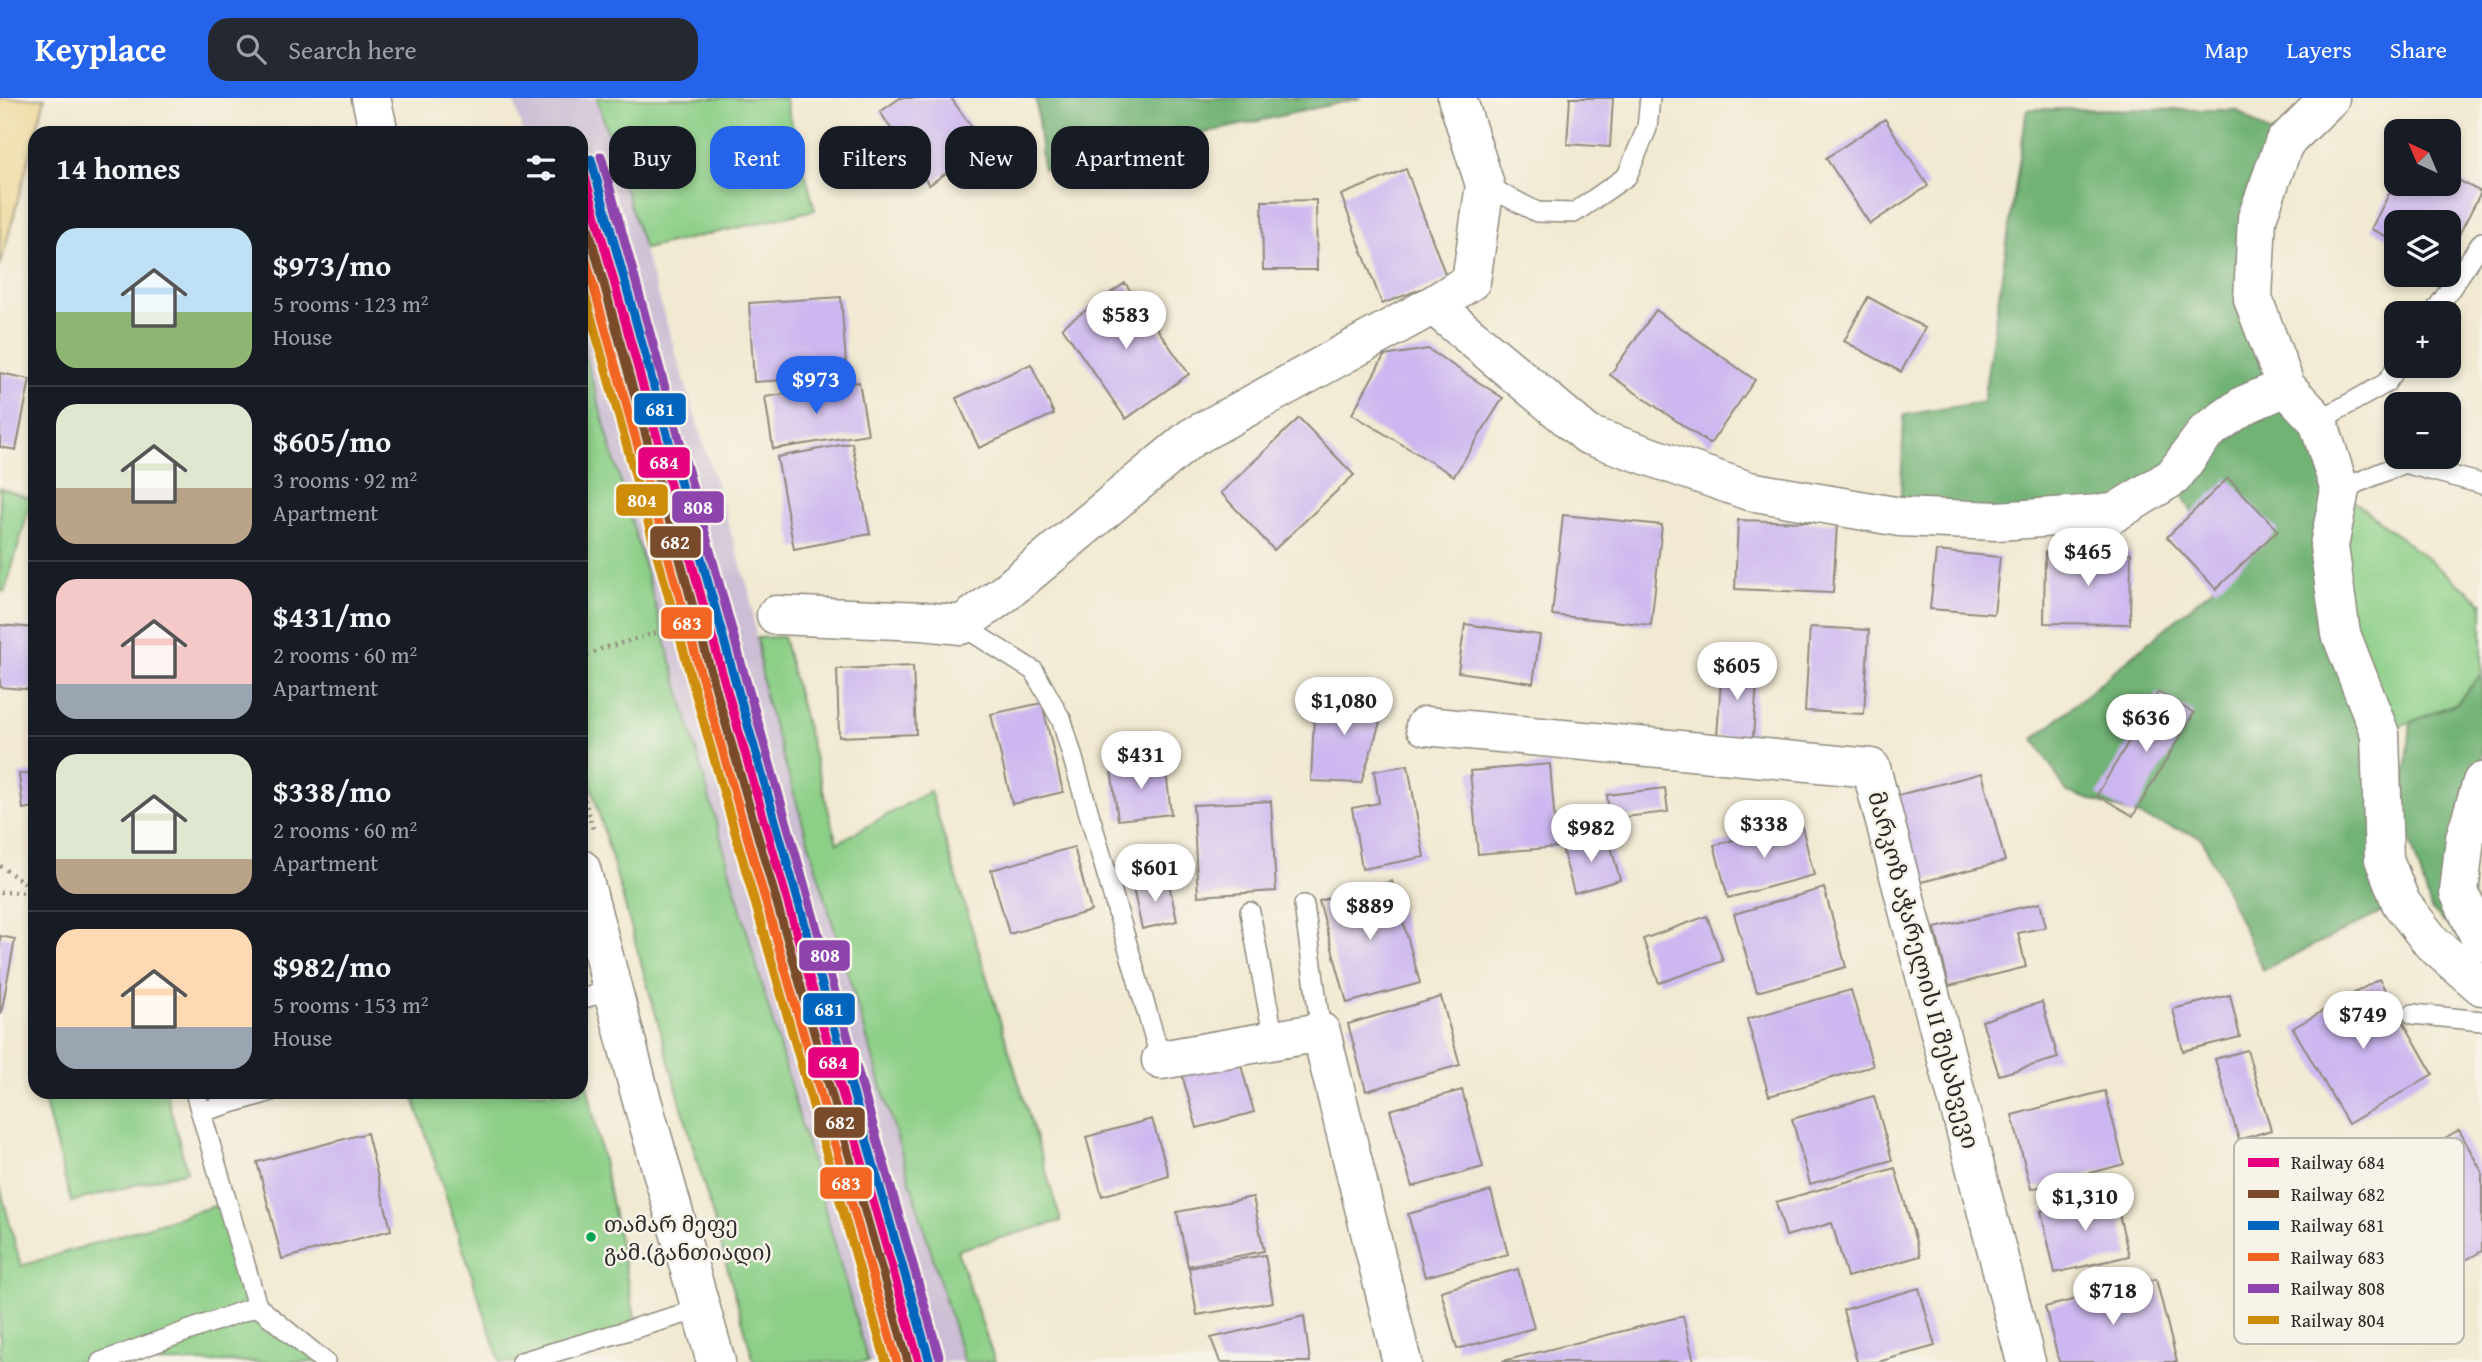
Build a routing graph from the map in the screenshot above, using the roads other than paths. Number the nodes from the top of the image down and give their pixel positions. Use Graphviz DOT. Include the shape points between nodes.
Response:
graph roads {
  1 [pos="371,98"];
  2 [pos="1457,98"];
  3 [pos="1650,98"];
  4 [pos="2330,98"];
  5 [pos="377,126"];
  6 [pos="1485,185"];
  7 [pos="2482,242"];
  8 [pos="2442,301"];
  9 [pos="1433,305"];
  10 [pos="2390,378"];
  11 [pos="2286,387"];
  12 [pos="2318,421"];
  13 [pos="2482,484"];
  14 [pos="2340,490"];
  15 [pos="776,615"];
  16 [pos="961,625"];
  17 [pos="1425,726"];
  18 [pos="2482,782"];
  19 [pos="1304,905"];
  20 [pos="1250,912"];
  21 [pos="588,924"];
  22 [pos="2482,942"];
  23 [pos="2482,986"];
  24 [pos="597,994"];
  25 [pos="2413,1014"];
  26 [pos="2482,1021"];
  27 [pos="1321,1032"];
  28 [pos="1274,1040"];
  29 [pos="1161,1060"];
  30 [pos="197,1099"];
  31 [pos="245,1099"];
  32 [pos="201,1112"];
  33 [pos="257,1306"];
  34 [pos="700,1309"];
  35 [pos="552,1357"];
  36 [pos="101,1362"];
  37 [pos="325,1362"];
  38 [pos="520,1362"];
  39 [pos="716,1362"];
  40 [pos="1402,1362"];
  41 [pos="2026,1362"];
  1 -- 5 [label="street"];
  2 -- 6 [label="street"];
  3 -- 6 [label="lane" via="1647,128 1627,176 1574,213 1537,212"];
  4 -- 11 [label="street" via="2284,142 2257,218 2253,299"];
  6 -- 9 [label="street" via="1471,281"];
  7 -- 8 [label="lane"];
  9 -- 11 [label="street" via="1588,435 1749,491 1900,517 1997,521 2115,513 2173,477 2206,432 2244,405"];
  9 -- 16 [label="street" via="1191,438"];
  10 -- 12 [label="lane"];
  11 -- 12 [label="street"];
  12 -- 14 [label="street"];
  13 -- 14 [label="lane" via="2404,463"];
  14 -- 23 [label="street" via="2329,546 2341,634 2380,734 2385,859 2401,902 2432,943"];
  15 -- 16 [label="street"];
  16 -- 29 [label="lane" via="1034,671 1062,721"];
  17 -- 41 [label="street, მარკოზ აჭარელის II შესახვევი" via="1871,768"];
  18 -- 22 [label="street" via="2465,838 2459,892"];
  19 -- 27 [label="lane"];
  20 -- 28 [label="lane"];
  21 -- 24 [label="street"];
  24 -- 34 [label="street"];
  25 -- 26 [label="lane"];
  27 -- 28 [label="street"];
  27 -- 40 [label="street"];
  28 -- 29 [label="street"];
  30 -- 32 [label="lane"];
  31 -- 32 [label="lane"];
  32 -- 33 [label="lane"];
  33 -- 36 [label="lane"];
  33 -- 37 [label="lane"];
  34 -- 35 [label="lane"];
  34 -- 39 [label="street"];
  35 -- 38 [label="lane"];
}
